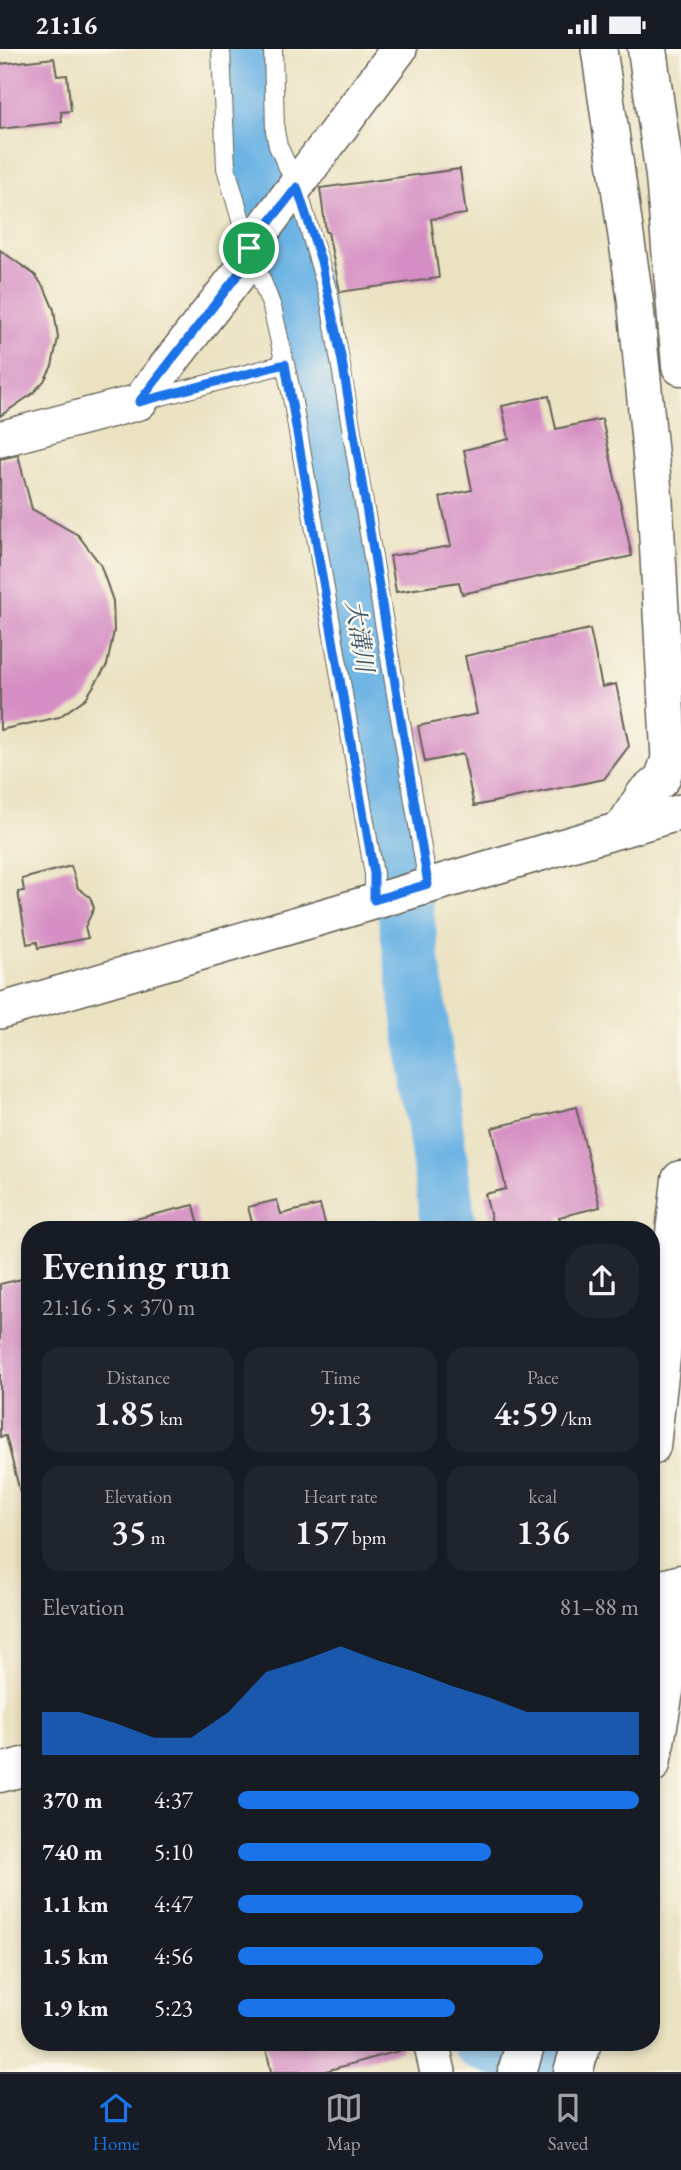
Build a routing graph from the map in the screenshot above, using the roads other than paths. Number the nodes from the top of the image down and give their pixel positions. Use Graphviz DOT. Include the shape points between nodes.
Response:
graph roads {
  1 [pos="220,49"];
  2 [pos="273,49"];
  3 [pos="399,49"];
  4 [pos="600,49"];
  5 [pos="647,49"];
  6 [pos="294,191"];
  7 [pos="252,248"];
  8 [pos="285,364"];
  9 [pos="681,366"];
  10 [pos="139,402"];
  11 [pos="0,439"];
  12 [pos="681,812"];
  13 [pos="622,829"];
  14 [pos="425,885"];
  15 [pos="378,899"];
  16 [pos="0,1011"];
  17 [pos="681,1180"];
  18 [pos="660,1366"];
  19 [pos="681,1584"];
  20 [pos="660,1590"];
  21 [pos="681,1597"];
  22 [pos="660,1714"];
  23 [pos="21,1767"];
  24 [pos="0,1773"];
  25 [pos="433,2051"];
  26 [pos="523,2051"];
  27 [pos="579,2051"];
  28 [pos="438,2072"];
  29 [pos="517,2072"];
  30 [pos="573,2072"];
  1 -- 7 [label="lane" via="226,169"];
  2 -- 6 [label="lane" via="275,131"];
  3 -- 6 [label="street"];
  4 -- 13 [label="street" via="635,298 655,501 669,759 662,779 644,794"];
  5 -- 9 [label="main road" via="665,176"];
  6 -- 7 [label="street"];
  6 -- 14 [label="lane" via="321,261 342,361"];
  7 -- 8 [label="lane"];
  7 -- 10 [label="street"];
  8 -- 10 [label="lane"];
  8 -- 15 [label="lane"];
  10 -- 11 [label="street"];
  12 -- 13 [label="street"];
  13 -- 14 [label="street"];
  14 -- 15 [label="street"];
  15 -- 16 [label="street"];
  17 -- 18 [label="main road"];
  19 -- 20 [label="main road"];
  21 -- 22 [label="main road"];
  23 -- 24 [label="main road"];
  25 -- 28 [label="street"];
  26 -- 29 [label="main road"];
  27 -- 30 [label="main road"];
}
